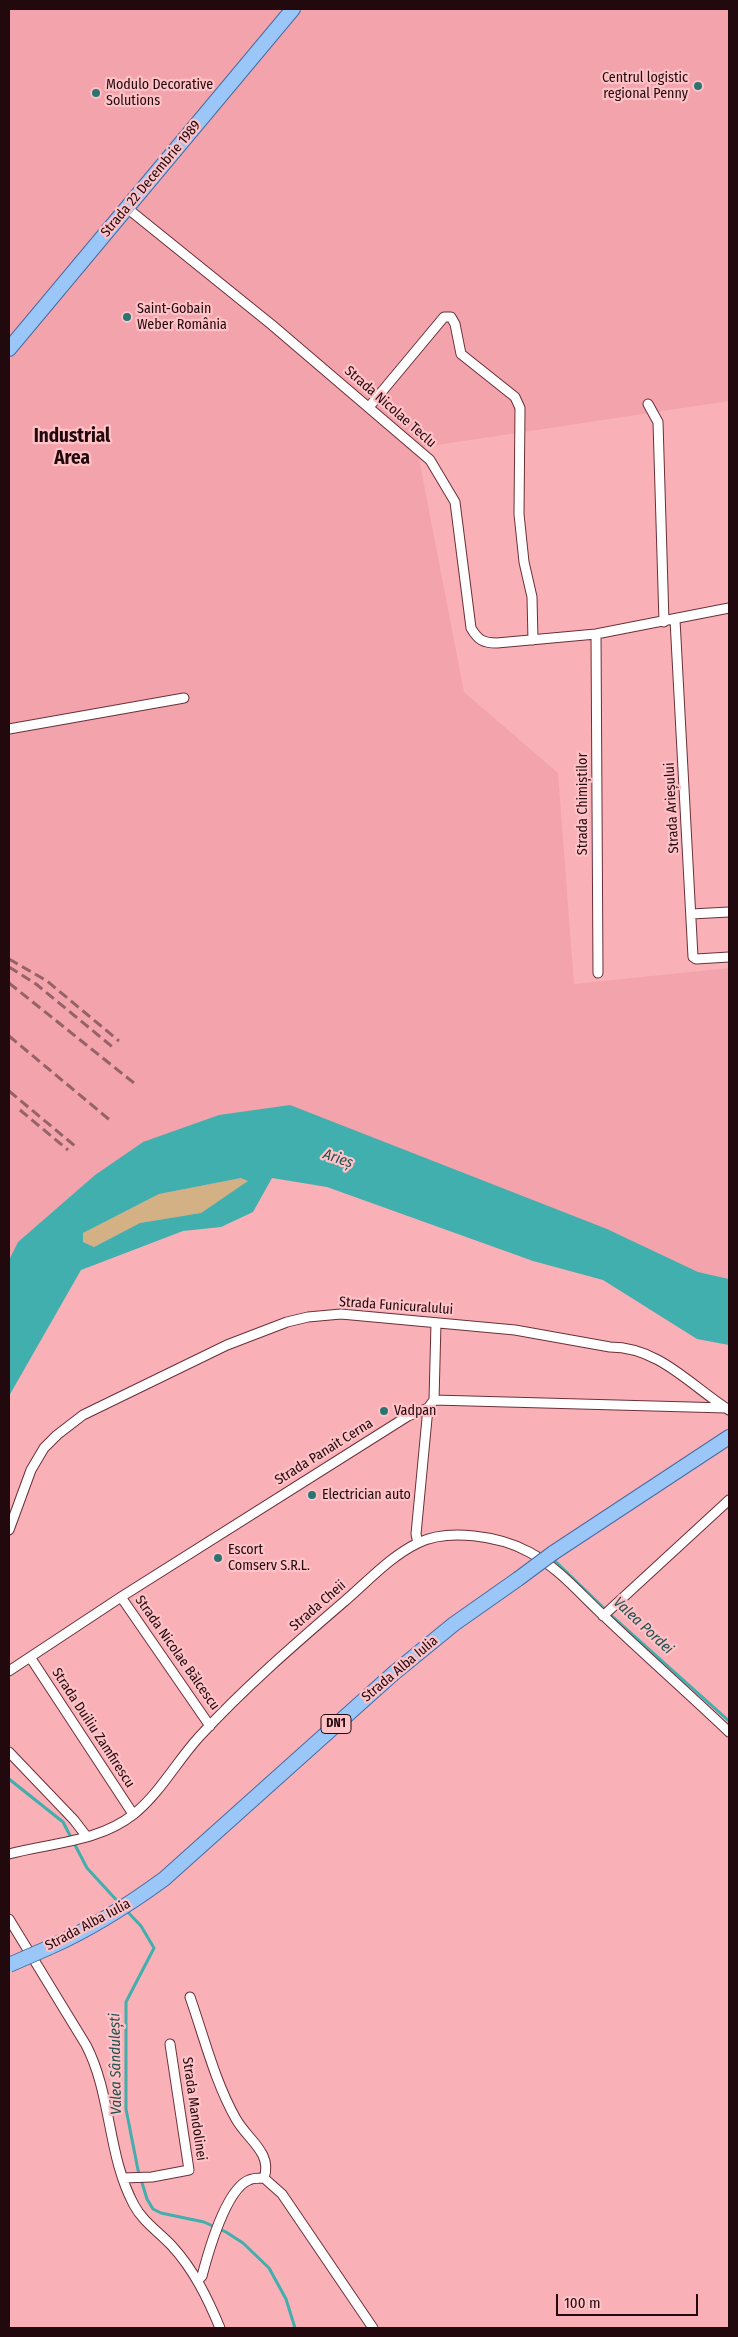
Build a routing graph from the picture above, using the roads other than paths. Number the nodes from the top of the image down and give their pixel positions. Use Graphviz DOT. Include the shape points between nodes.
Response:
graph roads {
  1 [pos="294,9"];
  2 [pos="127,208"];
  3 [pos="9,349"];
  4 [pos="648,404"];
  5 [pos="369,407"];
  6 [pos="729,608"];
  7 [pos="675,620"];
  8 [pos="664,622"];
  9 [pos="596,634"];
  10 [pos="533,640"];
  11 [pos="184,698"];
  12 [pos="9,729"];
  13 [pos="729,912"];
  14 [pos="691,914"];
  15 [pos="729,957"];
  16 [pos="598,973"];
  17 [pos="436,1323"];
  18 [pos="431,1404"];
  19 [pos="728,1409"];
  20 [pos="729,1437"];
  21 [pos="729,1500"];
  22 [pos="9,1530"];
  23 [pos="418,1543"];
  24 [pos="121,1597"];
  25 [pos="603,1616"];
  26 [pos="30,1657"];
  27 [pos="9,1671"];
  28 [pos="210,1726"];
  29 [pos="729,1732"];
  30 [pos="9,1752"];
  31 [pos="133,1814"];
  32 [pos="83,1838"];
  33 [pos="9,1854"];
  34 [pos="9,1919"];
  35 [pos="9,1965"];
  36 [pos="190,1997"];
  37 [pos="170,2044"];
  38 [pos="123,2178"];
  39 [pos="264,2178"];
  40 [pos="198,2280"];
  41 [pos="220,2328"];
  42 [pos="373,2328"];
  1 -- 2 [label="main road, Strada 22 Decembrie 1989"];
  2 -- 3 [label="main road, Strada 22 Decembrie 1989"];
  2 -- 5 [label="street, Strada Nicolae Teclu"];
  4 -- 8 [label="street" via="658,422"];
  5 -- 10 [label="street, Strada Nicolae Teclu" via="430,460 453,496 472,628 477,638 486,643"];
  5 -- 10 [label="street" via="448,316 455,324 461,354 516,397 520,408 519,514 532,598"];
  6 -- 7 [label="street, Strada Nicolae Teclu"];
  7 -- 8 [label="street, Strada Nicolae Teclu"];
  7 -- 14 [label="street, Strada Arieșului"];
  8 -- 9 [label="street, Strada Nicolae Teclu"];
  9 -- 10 [label="street, Strada Nicolae Teclu"];
  9 -- 16 [label="street, Strada Chimiștilor"];
  11 -- 12 [label="street"];
  13 -- 14 [label="street"];
  14 -- 15 [label="street, Strada Arieșului" via="694,958"];
  17 -- 18 [label="street"];
  17 -- 19 [label="street, Strada Funicuralului" via="515,1330 625,1347 652,1356 675,1369"];
  17 -- 22 [label="street, Strada Funicuralului" via="341,1314 308,1317 227,1345 83,1415 57,1435 44,1448 31,1470"];
  18 -- 19 [label="street, Strada Panait Cerna"];
  18 -- 23 [label="street" via="416,1534"];
  18 -- 24 [label="street, Strada Panait Cerna"];
  20 -- 35 [label="main road, Strada Alba Iulia / DN1, bridge" via="553,1552 454,1624 394,1673 164,1879 90,1927"];
  21 -- 25 [label="street"];
  23 -- 25 [label="street, Strada Cheii" via="454,1535 486,1538 527,1550 556,1569"];
  23 -- 28 [label="street, Strada Cheii" via="394,1559 270,1665"];
  24 -- 26 [label="street, Strada Panait Cerna"];
  24 -- 28 [label="street, Strada Nicolae Bălcescu"];
  25 -- 29 [label="street, Strada Cheii"];
  26 -- 27 [label="street, Strada Panait Cerna"];
  26 -- 31 [label="street, Strada Duiliu Zamfirescu"];
  28 -- 31 [label="street, Strada Cheii"];
  30 -- 32 [label="street" via="74,1820"];
  31 -- 32 [label="street, Strada Cheii" via="113,1828"];
  32 -- 33 [label="street, Strada Cheii"];
  34 -- 38 [label="street" via="97,2066"];
  36 -- 39 [label="street" via="225,2098 265,2160"];
  37 -- 38 [label="street, Strada Mandolinei" via="188,2172"];
  38 -- 40 [label="street" via="141,2216 173,2247"];
  39 -- 40 [label="street" via="248,2180 232,2195"];
  39 -- 42 [label="street" via="282,2194"];
  40 -- 41 [label="street"];
}
